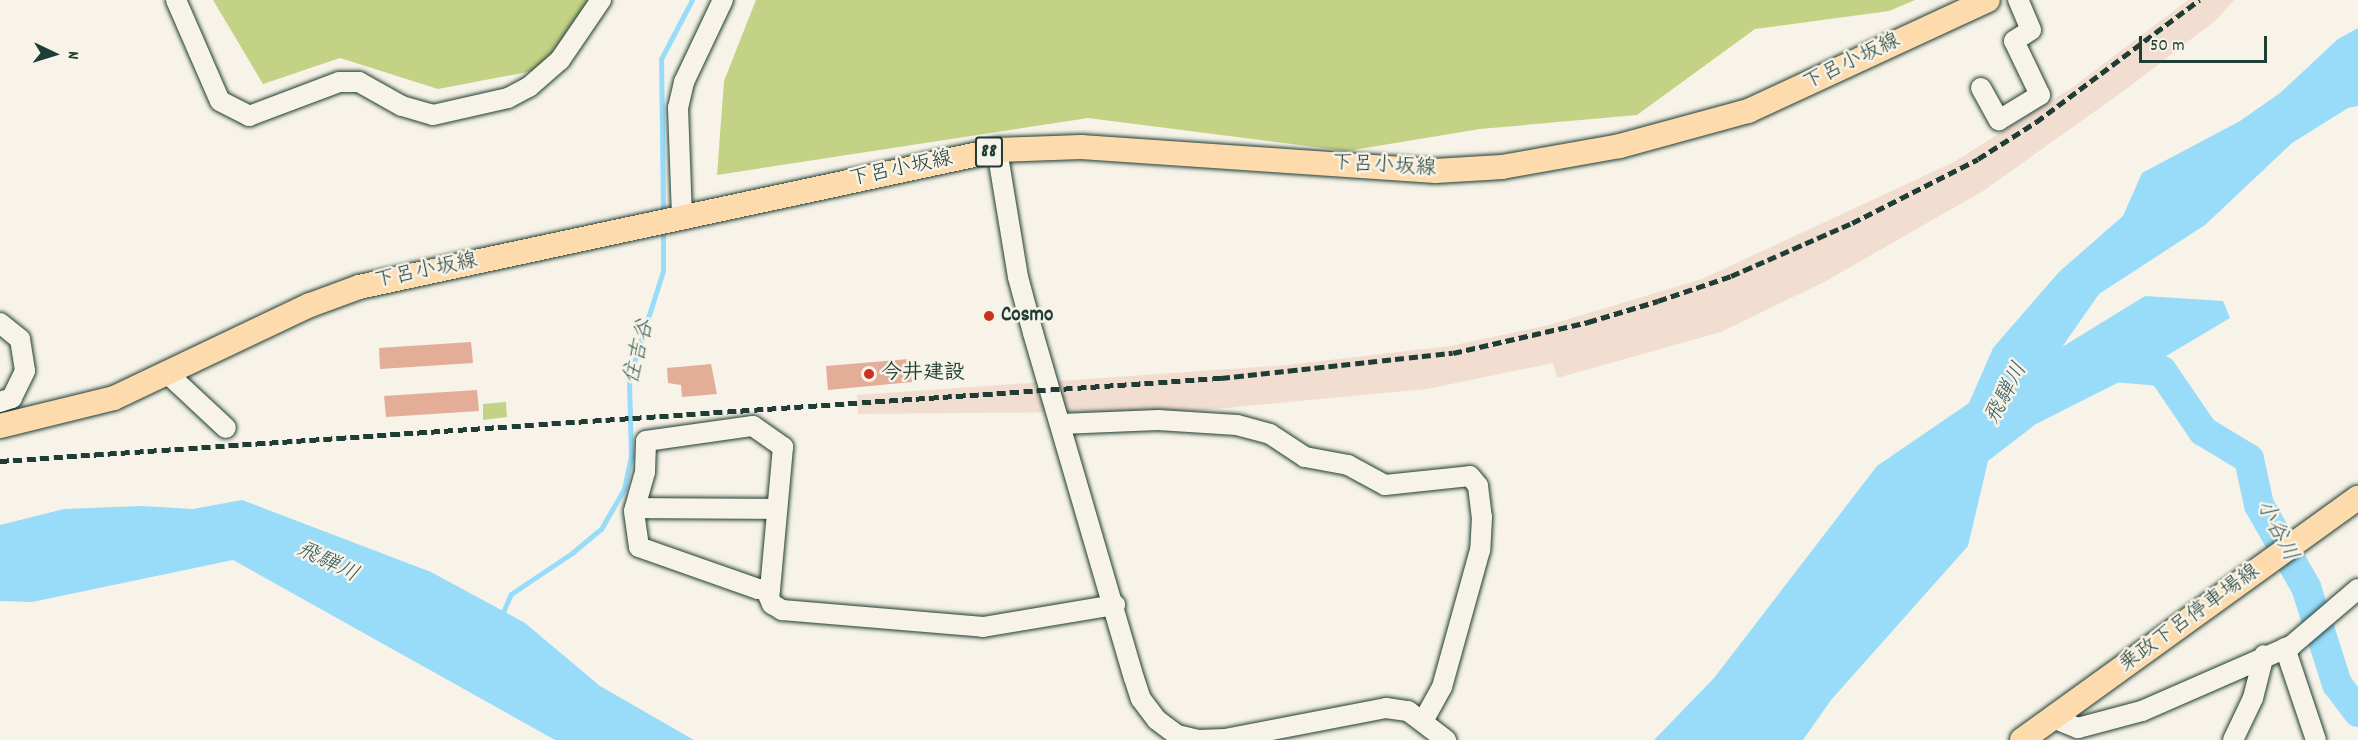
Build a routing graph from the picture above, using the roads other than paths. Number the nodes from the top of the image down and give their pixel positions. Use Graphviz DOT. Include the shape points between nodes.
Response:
graph roads {
  1 [pos="176,0"];
  2 [pos="601,0"];
  3 [pos="723,0"];
  4 [pos="1988,0"];
  5 [pos="2018,0"];
  6 [pos="1981,88"];
  7 [pos="997,150"];
  8 [pos="682,217"];
  9 [pos="0,323"];
  10 [pos="168,374"];
  11 [pos="0,402"];
  12 [pos="1061,424"];
  13 [pos="0,426"];
  14 [pos="226,428"];
  15 [pos="2358,498"];
  16 [pos="635,508"];
  17 [pos="777,509"];
  18 [pos="770,589"];
  19 [pos="2354,592"];
  20 [pos="1115,605"];
  21 [pos="2288,647"];
  22 [pos="2264,656"];
  23 [pos="2053,718"];
  24 [pos="1424,720"];
  25 [pos="1446,740"];
  26 [pos="2022,740"];
  27 [pos="2233,740"];
  28 [pos="2316,740"];
  1 -- 2 [label="street" via="220,101 249,116 339,82 359,82 402,106 433,115 508,98 529,87 560,60"];
  3 -- 8 [label="street" via="684,82 678,108"];
  4 -- 7 [label="main road, 下呂小坂線 / 88" via="1748,111 1620,146 1502,167 1386,169 1081,147"];
  5 -- 6 [label="street" via="2031,30 2014,41 2040,95 1999,120"];
  7 -- 8 [label="main road, 下呂小坂線 / 88"];
  7 -- 12 [label="street" via="1018,277"];
  8 -- 10 [label="main road, 下呂小坂線 / 88" via="359,287 310,305"];
  9 -- 11 [label="street" via="20,339 25,371 12,398"];
  10 -- 13 [label="main road, 下呂小坂線 / 88" via="88,406"];
  10 -- 14 [label="street"];
  12 -- 20 [label="street"];
  12 -- 24 [label="street" via="1158,420 1237,425 1270,434 1305,457 1348,465 1385,485 1470,476 1478,486 1482,517 1480,550 1442,687"];
  15 -- 23 [label="main road, 乗政下呂停車場線"];
  16 -- 17 [label="street"];
  16 -- 17 [label="street" via="645,472 646,441 753,426 783,447"];
  16 -- 18 [label="street" via="639,547 758,589"];
  17 -- 18 [label="street"];
  18 -- 20 [label="street" via="772,604 782,610 983,627"];
  19 -- 21 [label="street"];
  20 -- 24 [label="street" via="1141,699 1157,720 1177,735 1198,740 1225,739 1386,708 1408,711"];
  21 -- 22 [label="street"];
  21 -- 28 [label="street"];
  22 -- 23 [label="street" via="2142,711 2078,728"];
  22 -- 27 [label="street" via="2253,698"];
  23 -- 26 [label="main road, 乗政下呂停車場線"];
  24 -- 25 [label="street"];
}
